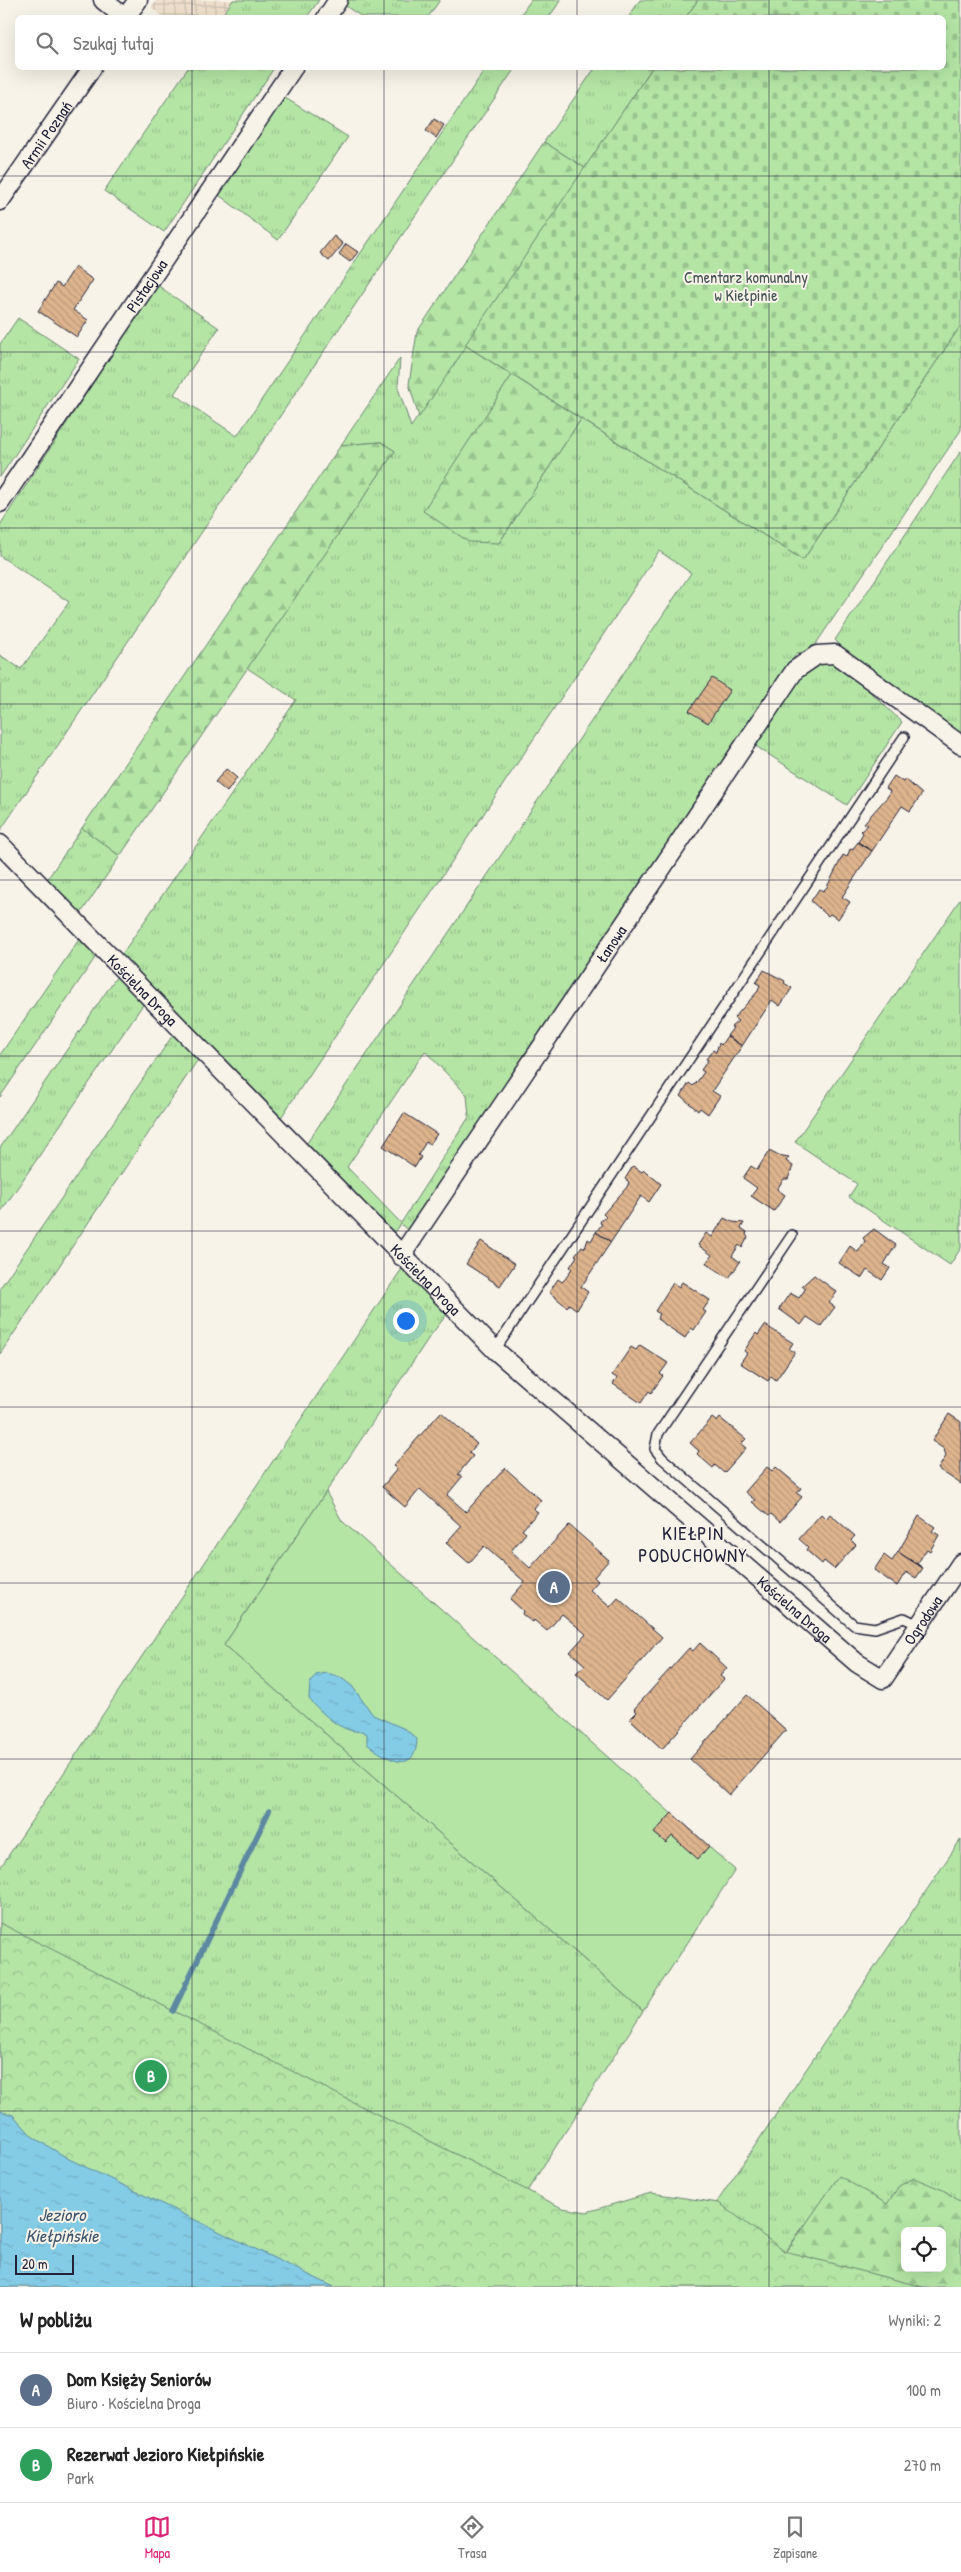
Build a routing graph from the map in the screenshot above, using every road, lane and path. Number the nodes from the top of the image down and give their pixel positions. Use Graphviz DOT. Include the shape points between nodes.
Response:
graph roads {
  1 [pos="103,0"];
  2 [pos="138,0"];
  3 [pos="338,0"];
  4 [pos="121,15"];
  5 [pos="127,15"];
  6 [pos="328,15"];
  7 [pos="91,70"];
  8 [pos="291,70"];
  9 [pos="0,201"];
  10 [pos="0,503"];
  11 [pos="904,737"];
  12 [pos="961,745"];
  13 [pos="0,844"];
  14 [pos="792,1235"];
  15 [pos="401,1256"];
  16 [pos="495,1350"];
  17 [pos="961,1563"];
  18 [pos="919,1625"];
  19 [pos="883,1679"];
  1 -- 4 [label="street"];
  2 -- 5 [label="street"];
  3 -- 6 [label="street"];
  7 -- 9 [label="street, Armii Poznań"];
  8 -- 10 [label="street, Pistacjowa"];
  11 -- 16 [label="lane"];
  12 -- 15 [label="street, Łanowa" via="835,654 817,655 794,670"];
  13 -- 15 [label="street, Kościelna Droga"];
  14 -- 18 [label="lane" via="658,1434 655,1448 662,1458 854,1625 874,1628 904,1618"];
  15 -- 16 [label="street, Kościelna Droga"];
  16 -- 19 [label="street, Kościelna Droga" via="857,1663"];
  17 -- 18 [label="street, Ogrodowa"];
  18 -- 19 [label="street, Ogrodowa"];
}
